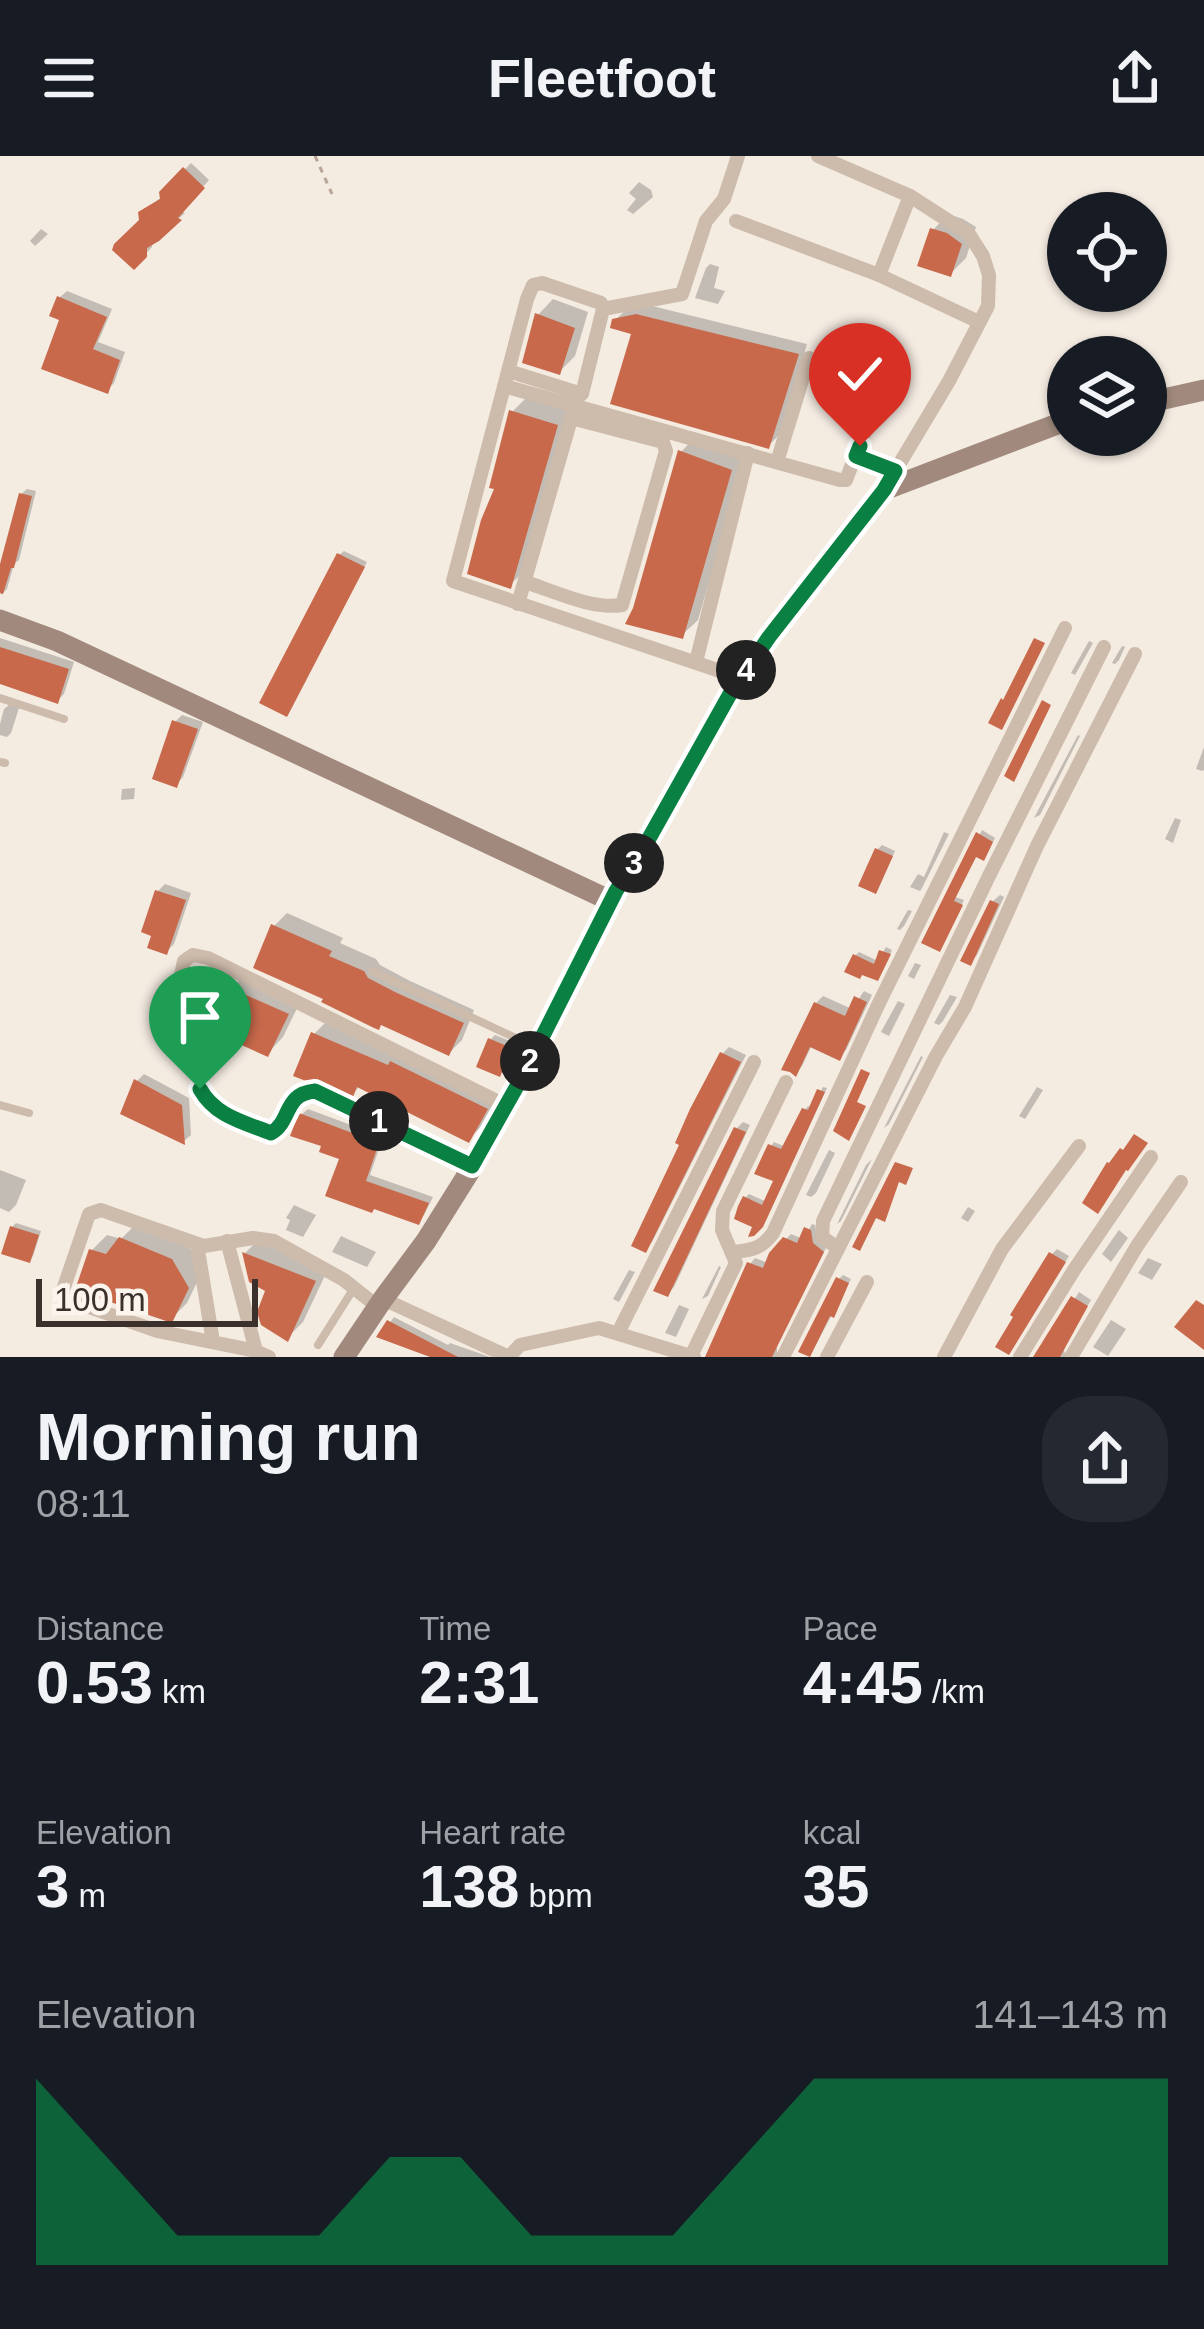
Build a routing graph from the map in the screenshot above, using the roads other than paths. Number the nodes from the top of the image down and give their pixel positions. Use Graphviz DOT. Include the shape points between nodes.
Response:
graph roads {
  1 [pos="738,156"];
  2 [pos="818,156"];
  3 [pos="910,196"];
  4 [pos="736,221"];
  5 [pos="879,275"];
  6 [pos="603,309"];
  7 [pos="980,322"];
  8 [pos="809,358"];
  9 [pos="506,379"];
  10 [pos="1204,390"];
  11 [pos="1167,398"];
  12 [pos="873,410"];
  13 [pos="573,413"];
  14 [pos="1047,427"];
  15 [pos="748,453"];
  16 [pos="856,456"];
  17 [pos="777,462"];
  18 [pos="889,481"];
  19 [pos="525,582"];
  20 [pos="518,604"];
  21 [pos="0,620"];
  22 [pos="1066,628"];
  23 [pos="1104,646"];
  24 [pos="1135,654"];
  25 [pos="696,662"];
  26 [pos="741,678"];
  27 [pos="0,698"];
  28 [pos="64,719"];
  29 [pos="610,901"];
  30 [pos="372,971"];
  31 [pos="537,1048"];
  32 [pos="754,1062"];
  33 [pos="786,1082"];
  34 [pos="0,1105"];
  35 [pos="507,1106"];
  36 [pos="29,1113"];
  37 [pos="1079,1146"];
  38 [pos="1151,1157"];
  39 [pos="472,1166"];
  40 [pos="1181,1182"];
  41 [pos="226,1241"];
  42 [pos="197,1244"];
  43 [pos="838,1248"];
  44 [pos="733,1252"];
  45 [pos="867,1282"];
  46 [pos="355,1287"];
  47 [pos="381,1303"];
  48 [pos="618,1334"];
  49 [pos="213,1342"];
  50 [pos="318,1345"];
  51 [pos="263,1354"];
  52 [pos="693,1356"];
  53 [pos="344,1357"];
  54 [pos="783,1357"];
  55 [pos="827,1357"];
  56 [pos="944,1357"];
  57 [pos="1020,1357"];
  58 [pos="1071,1357"];
  1 -- 6 [label="street" via="682,294"];
  2 -- 3 [label="street"];
  3 -- 5 [label="street"];
  3 -- 7 [label="street" via="969,234 983,256 990,295"];
  4 -- 5 [label="street"];
  5 -- 7 [label="street"];
  6 -- 9 [label="street" via="582,394"];
  6 -- 9 [label="street" via="533,285"];
  7 -- 18 [label="street"];
  8 -- 17 [label="street"];
  9 -- 13 [label="street"];
  9 -- 20 [label="street" via="453,581"];
  10 -- 11 [label="street"];
  12 -- 16 [label="street"];
  13 -- 15 [label="street"];
  13 -- 19 [label="street"];
  13 -- 19 [label="street" via="663,442 666,451 622,605"];
  14 -- 18 [label="street"];
  15 -- 17 [label="street"];
  15 -- 25 [label="street"];
  16 -- 17 [label="street" via="846,480"];
  16 -- 18 [label="street"];
  18 -- 26 [label="street"];
  19 -- 20 [label="street"];
  20 -- 25 [label="street"];
  21 -- 29 [label="street"];
  22 -- 44 [label="street" via="773,1233 764,1246"];
  23 -- 43 [label="street" via="823,1221 822,1237"];
  24 -- 43 [label="street"];
  25 -- 26 [label="street"];
  26 -- 29 [label="street"];
  27 -- 28 [label="lane"];
  29 -- 31 [label="street"];
  30 -- 31 [label="lane"];
  31 -- 35 [label="street"];
  32 -- 48 [label="street"];
  33 -- 44 [label="street" via="723,1211"];
  34 -- 36 [label="lane"];
  35 -- 39 [label="street"];
  35 -- 39 [label="street" via="208,958 184,962 200,1089 224,1115 271,1133 290,1103 315,1091"];
  37 -- 56 [label="street" via="1002,1249"];
  38 -- 57 [label="street"];
  39 -- 47 [label="street"];
  40 -- 58 [label="street"];
  41 -- 42 [label="street"];
  41 -- 46 [label="street" via="274,1241"];
  41 -- 51 [label="street"];
  42 -- 49 [label="street"];
  42 -- 49 [label="street" via="94,1210 64,1295 157,1331"];
  43 -- 54 [label="street"];
  44 -- 52 [label="street" via="736,1263"];
  45 -- 55 [label="street"];
  46 -- 47 [label="street"];
  46 -- 50 [label="lane"];
  47 -- 48 [label="street" via="509,1357 520,1345 598,1328"];
  47 -- 53 [label="street"];
  48 -- 52 [label="street"];
  49 -- 51 [label="street"];
}
